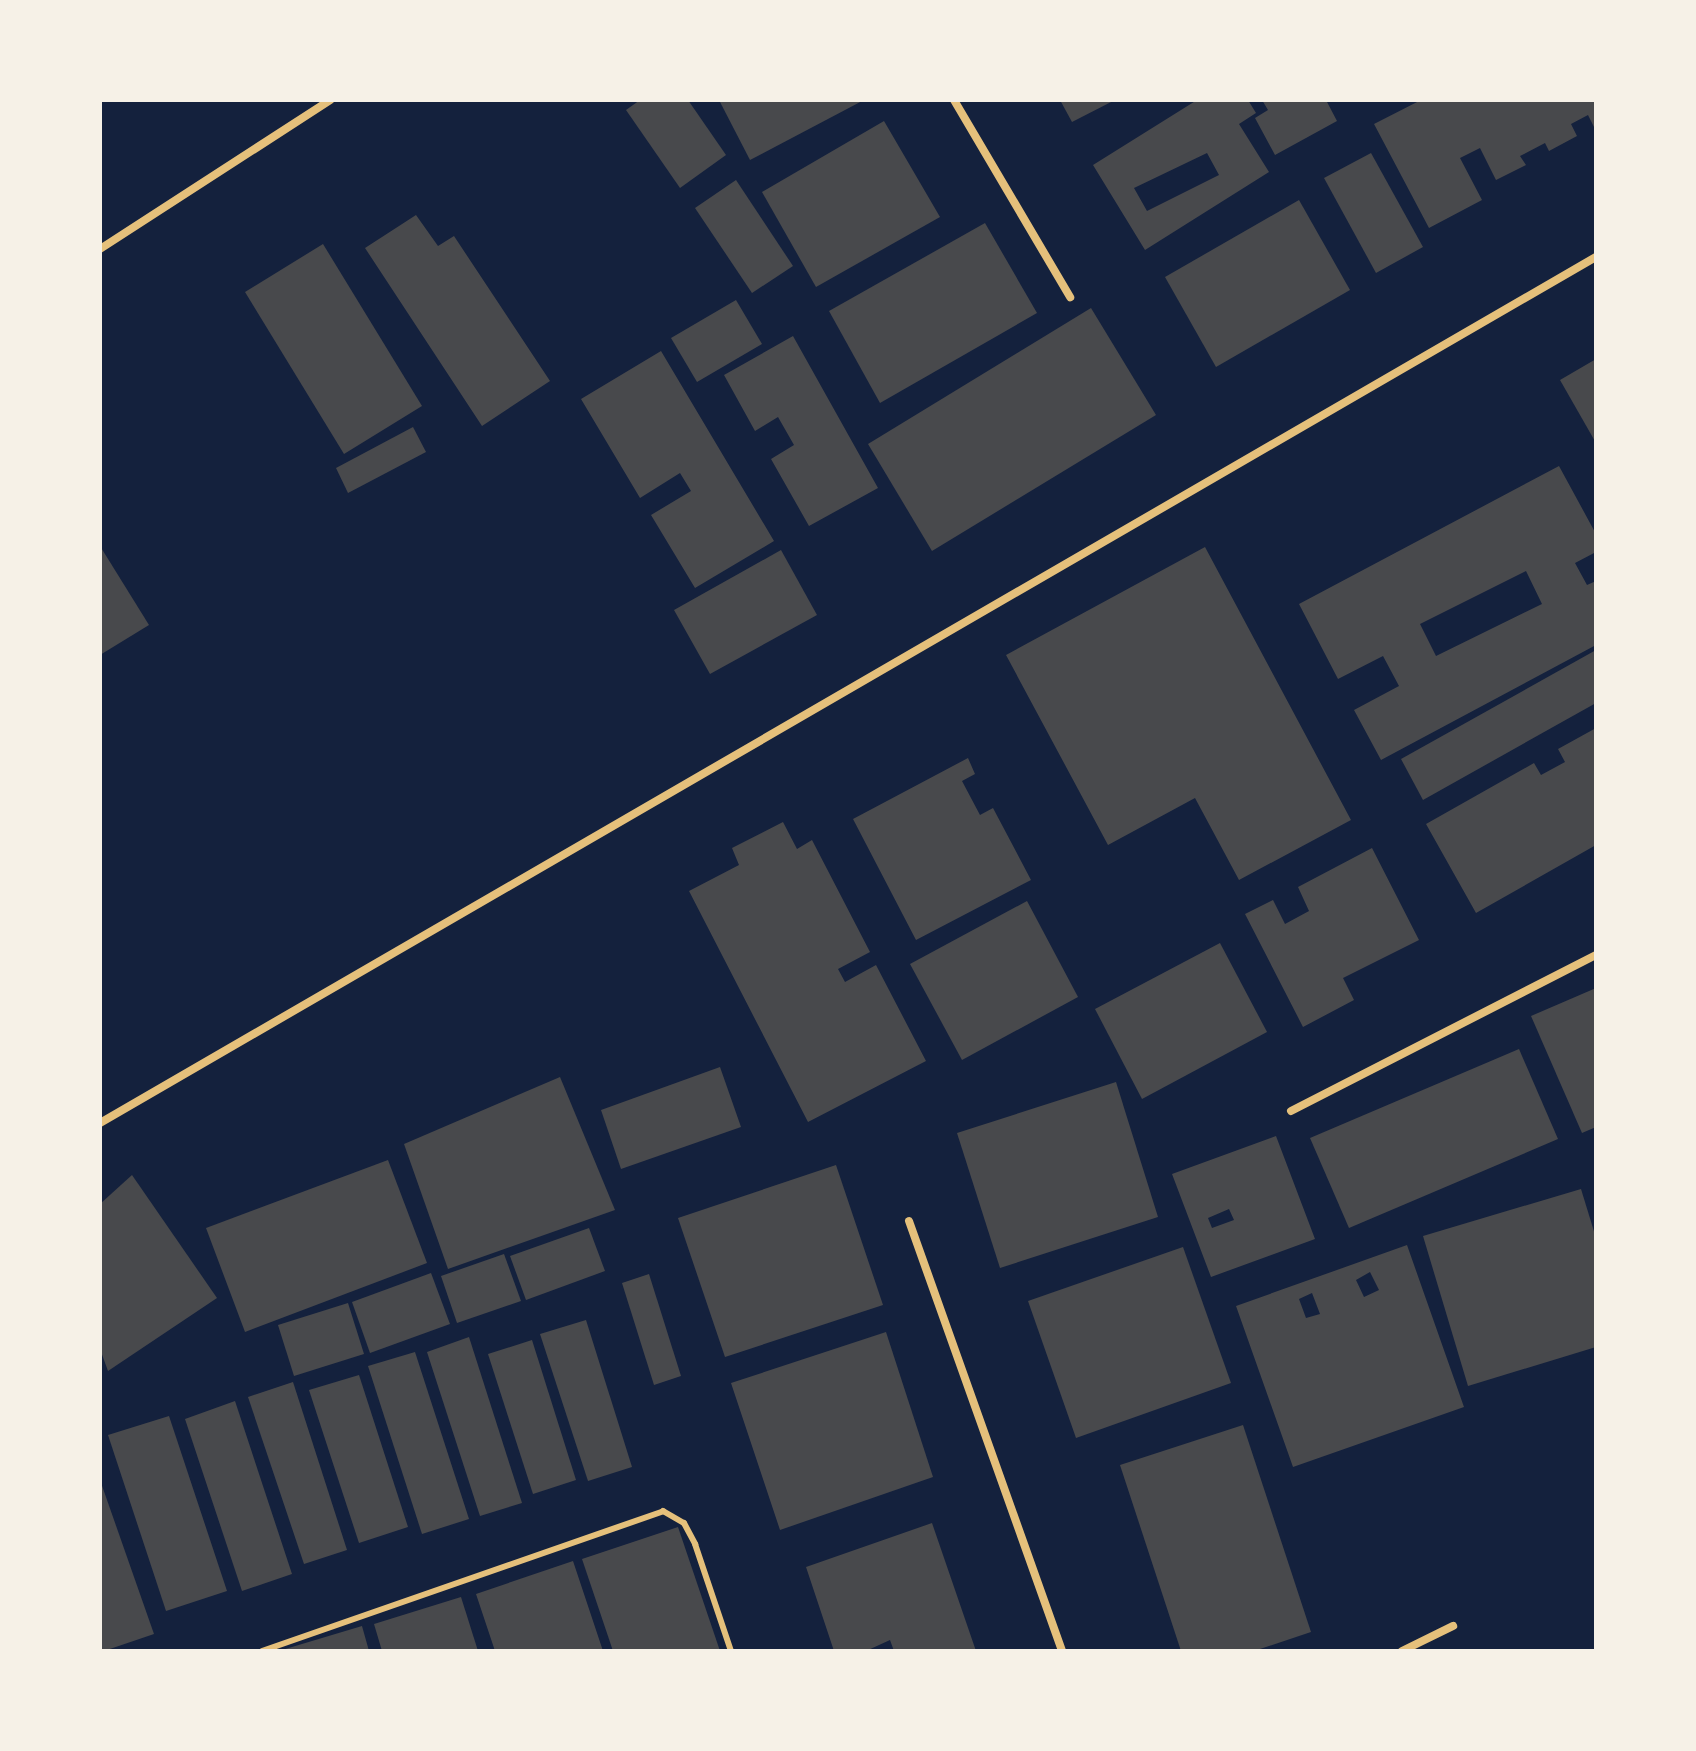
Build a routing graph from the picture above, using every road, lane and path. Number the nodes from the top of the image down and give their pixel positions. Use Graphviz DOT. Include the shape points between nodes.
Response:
graph roads {
  1 [pos="330,100"];
  2 [pos="954,100"];
  3 [pos="100,249"];
  4 [pos="1596,257"];
  5 [pos="1070,297"];
  6 [pos="1596,955"];
  7 [pos="1291,1111"];
  8 [pos="100,1123"];
  9 [pos="909,1221"];
  10 [pos="1453,1626"];
  11 [pos="262,1651"];
  12 [pos="731,1651"];
  13 [pos="1062,1651"];
  14 [pos="1402,1651"];
  1 -- 3 [label="street"];
  2 -- 5 [label="street"];
  4 -- 8 [label="street"];
  6 -- 7 [label="street"];
  9 -- 13 [label="street"];
  10 -- 14 [label="street"];
  11 -- 12 [label="lane" via="663,1511 684,1523 695,1544"];
}
